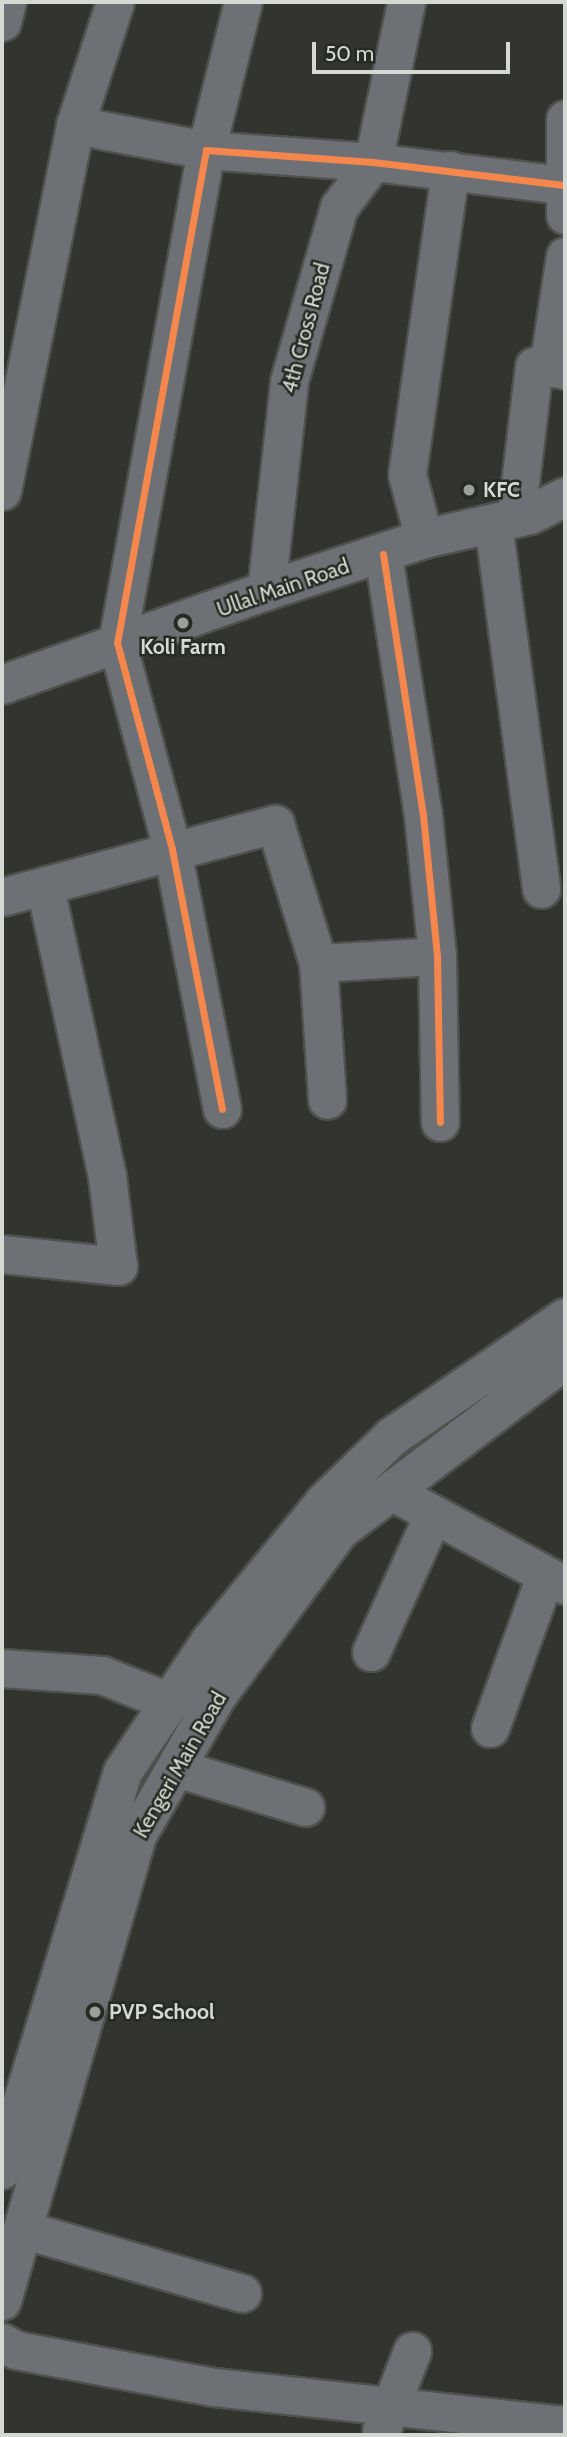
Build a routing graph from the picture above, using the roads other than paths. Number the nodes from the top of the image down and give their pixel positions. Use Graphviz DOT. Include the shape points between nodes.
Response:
graph roads {
  1 [pos="7,2"];
  2 [pos="115,2"];
  3 [pos="243,2"];
  4 [pos="406,2"];
  5 [pos="2,22"];
  6 [pos="565,119"];
  7 [pos="75,125"];
  8 [pos="206,150"];
  9 [pos="373,162"];
  10 [pos="450,170"];
  11 [pos="564,200"];
  12 [pos="565,256"];
  13 [pos="550,368"];
  14 [pos="2,491"];
  15 [pos="565,497"];
  16 [pos="526,518"];
  17 [pos="424,539"];
  18 [pos="383,554"];
  19 [pos="265,591"];
  20 [pos="117,643"];
  21 [pos="2,685"];
  22 [pos="172,849"];
  23 [pos="45,886"];
  24 [pos="541,889"];
  25 [pos="2,897"];
  26 [pos="437,956"];
  27 [pos="318,963"];
  28 [pos="327,1100"];
  29 [pos="222,1109"];
  30 [pos="440,1122"];
  31 [pos="2,1255"];
  32 [pos="565,1318"];
  33 [pos="565,1360"];
  34 [pos="391,1491"];
  35 [pos="433,1515"];
  36 [pos="555,1581"];
  37 [pos="371,1652"];
  38 [pos="2,1668"];
  39 [pos="170,1702"];
  40 [pos="489,1728"];
  41 [pos="176,1768"];
  42 [pos="305,1807"];
  43 [pos="2,2170"];
  44 [pos="25,2230"];
  45 [pos="242,2293"];
  46 [pos="2,2301"];
  47 [pos="2,2342"];
  48 [pos="412,2351"];
  49 [pos="383,2423"];
  50 [pos="565,2425"];
  1 -- 5 [label="street"];
  2 -- 7 [label="street"];
  3 -- 8 [label="street"];
  4 -- 9 [label="street"];
  6 -- 11 [label="street"];
  7 -- 8 [label="street"];
  7 -- 14 [label="street"];
  8 -- 9 [label="street"];
  8 -- 20 [label="street"];
  9 -- 10 [label="street"];
  9 -- 19 [label="street, 4th Cross Road" via="339,207 289,381"];
  10 -- 11 [label="street"];
  10 -- 17 [label="street" via="407,474"];
  12 -- 13 [label="street"];
  13 -- 16 [label="street"];
  15 -- 16 [label="main road, Ullal Main Road"];
  16 -- 17 [label="main road, Ullal Main Road"];
  16 -- 24 [label="street"];
  17 -- 18 [label="main road, Ullal Main Road"];
  18 -- 19 [label="main road, Ullal Main Road"];
  18 -- 26 [label="street" via="423,815"];
  19 -- 20 [label="main road, Ullal Main Road"];
  20 -- 21 [label="main road, Ullal Main Road"];
  20 -- 22 [label="street"];
  22 -- 23 [label="street"];
  22 -- 27 [label="street" via="275,824"];
  22 -- 29 [label="street"];
  23 -- 25 [label="street"];
  23 -- 31 [label="street" via="107,1176 118,1266"];
  26 -- 27 [label="street"];
  26 -- 30 [label="street"];
  27 -- 28 [label="street"];
  32 -- 39 [label="main road, Kengeri Main Road" via="392,1437 324,1503 210,1642"];
  33 -- 34 [label="main road, Kengeri Main Road"];
  34 -- 35 [label="street"];
  34 -- 41 [label="main road, Kengeri Main Road" via="339,1531 217,1696"];
  35 -- 36 [label="street"];
  35 -- 37 [label="street"];
  36 -- 40 [label="street"];
  38 -- 39 [label="street" via="102,1675"];
  39 -- 43 [label="main road, Kengeri Main Road" via="123,1772"];
  41 -- 42 [label="street"];
  41 -- 44 [label="main road, Kengeri Main Road" via="138,1834"];
  44 -- 45 [label="street"];
  44 -- 46 [label="main road, Kengeri Main Road"];
  47 -- 49 [label="street" via="16,2350"];
  48 -- 49 [label="street"];
  49 -- 50 [label="street"];
}
